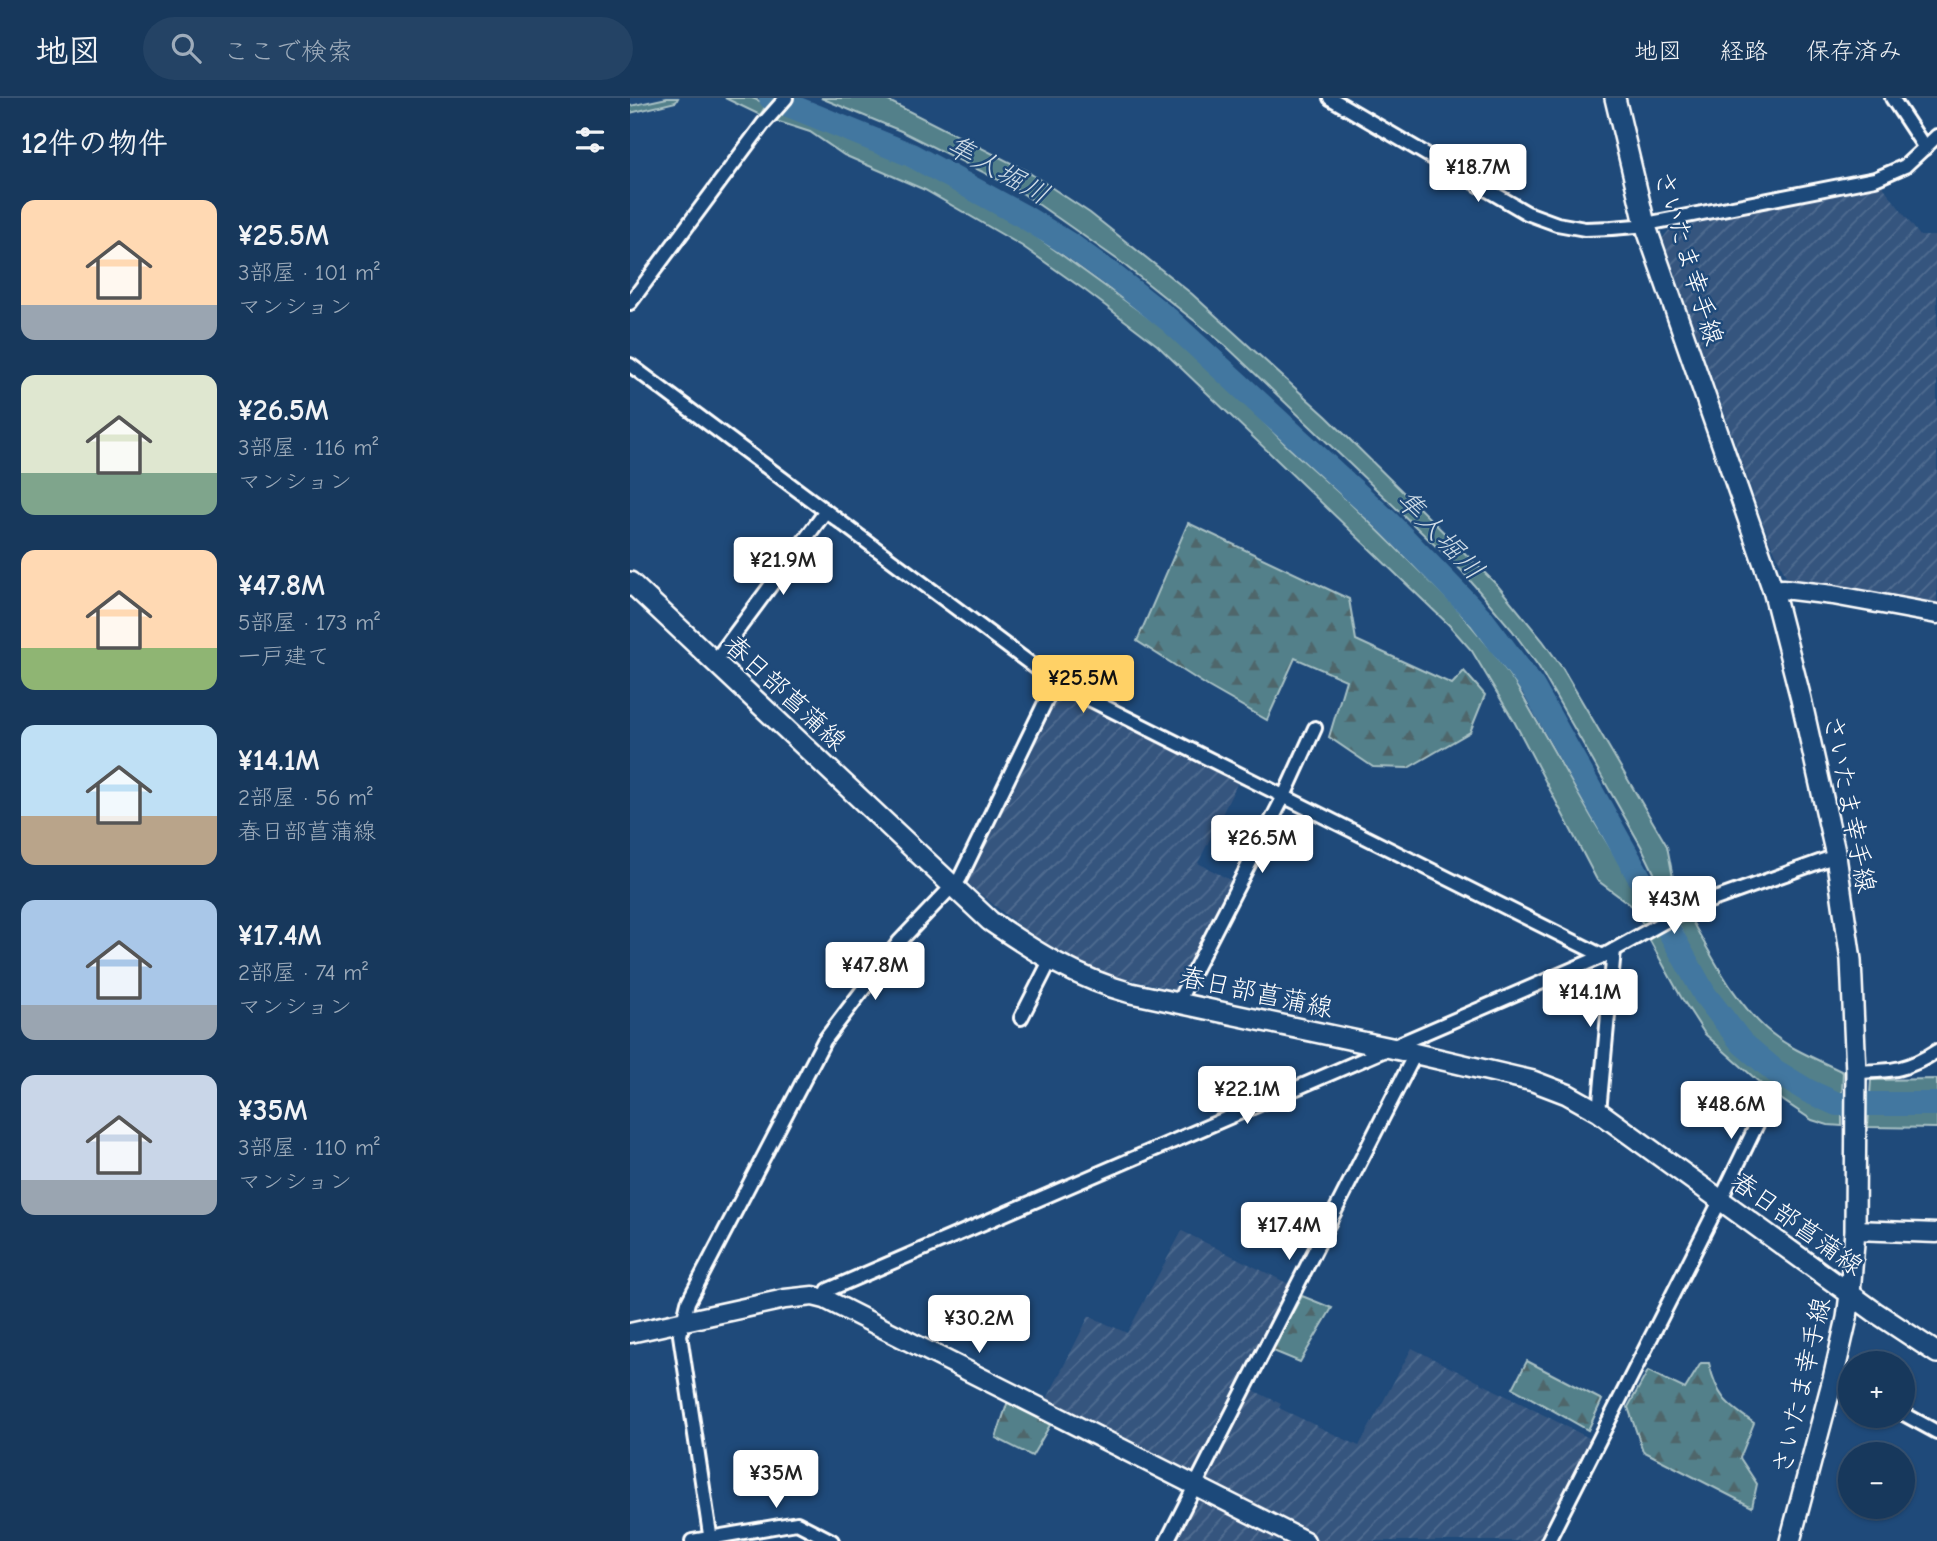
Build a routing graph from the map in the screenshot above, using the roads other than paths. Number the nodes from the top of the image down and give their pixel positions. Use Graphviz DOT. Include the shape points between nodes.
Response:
graph roads {
  1 [pos="786,98"];
  2 [pos="1330,98"];
  3 [pos="1615,98"];
  4 [pos="1892,98"];
  5 [pos="1937,136"];
  6 [pos="1925,148"];
  7 [pos="1645,224"];
  8 [pos="630,303"];
  9 [pos="630,365"];
  10 [pos="826,511"];
  11 [pos="630,582"];
  12 [pos="1773,590"];
  13 [pos="1937,614"];
  14 [pos="714,662"];
  15 [pos="1055,682"];
  16 [pos="1315,728"];
  17 [pos="1284,796"];
  18 [pos="1836,856"];
  19 [pos="953,886"];
  20 [pos="1608,953"];
  21 [pos="1050,961"];
  22 [pos="1177,1004"];
  23 [pos="1021,1018"];
  24 [pos="1391,1048"];
  25 [pos="1937,1051"];
  26 [pos="1415,1054"];
  27 [pos="1856,1072"];
  28 [pos="1771,1096"];
  29 [pos="1599,1112"];
  30 [pos="1720,1201"];
  31 [pos="1855,1230"];
  32 [pos="1937,1233"];
  33 [pos="1850,1294"];
  34 [pos="825,1299"];
  35 [pos="681,1323"];
  36 [pos="630,1333"];
  37 [pos="1844,1351"];
  38 [pos="1937,1353"];
  39 [pos="1838,1392"];
  40 [pos="1915,1420"];
  41 [pos="1937,1433"];
  42 [pos="1196,1485"];
  43 [pos="710,1540"];
  44 [pos="692,1541"];
  45 [pos="832,1541"];
  46 [pos="1167,1541"];
  47 [pos="1305,1541"];
  48 [pos="1548,1541"];
  49 [pos="1790,1541"];
  1 -- 8 [label="street"];
  2 -- 7 [label="street" via="1527,213 1586,229"];
  3 -- 7 [label="main road, さいたま幸手線"];
  4 -- 6 [label="street"];
  5 -- 6 [label="street"];
  6 -- 7 [label="street" via="1905,166 1875,179"];
  7 -- 12 [label="main road, さいたま幸手線"];
  9 -- 10 [label="street"];
  10 -- 14 [label="street"];
  10 -- 15 [label="street"];
  11 -- 14 [label="main road, 春日部菖蒲線"];
  12 -- 13 [label="street" via="1833,595"];
  12 -- 18 [label="main road, さいたま幸手線"];
  14 -- 19 [label="main road, 春日部菖蒲線"];
  15 -- 17 [label="street"];
  15 -- 19 [label="street"];
  16 -- 17 [label="street"];
  17 -- 20 [label="street"];
  17 -- 22 [label="street"];
  18 -- 20 [label="street" via="1687,909"];
  18 -- 27 [label="main road, さいたま幸手線" via="1851,960"];
  19 -- 21 [label="main road, 春日部菖蒲線" via="990,921"];
  19 -- 35 [label="street" via="899,942 824,1041 693,1290"];
  20 -- 24 [label="street"];
  20 -- 29 [label="street"];
  21 -- 22 [label="main road, 春日部菖蒲線" via="1103,985"];
  21 -- 23 [label="street"];
  22 -- 24 [label="main road, 春日部菖蒲線"];
  24 -- 26 [label="main road, 春日部菖蒲線"];
  24 -- 34 [label="street" via="828,1290"];
  25 -- 27 [label="street" via="1915,1065 1891,1072"];
  26 -- 29 [label="main road, 春日部菖蒲線" via="1533,1082"];
  26 -- 42 [label="street"];
  27 -- 31 [label="main road, さいたま幸手線"];
  28 -- 30 [label="street"];
  29 -- 30 [label="main road, 春日部菖蒲線"];
  30 -- 33 [label="main road, 春日部菖蒲線"];
  30 -- 48 [label="street"];
  31 -- 32 [label="street"];
  31 -- 33 [label="main road, さいたま幸手線"];
  33 -- 37 [label="main road, さいたま幸手線"];
  33 -- 38 [label="main road, 春日部菖蒲線"];
  34 -- 35 [label="street" via="785,1299"];
  34 -- 42 [label="street"];
  35 -- 36 [label="street"];
  35 -- 43 [label="street"];
  39 -- 49 [label="main road, さいたま幸手線"];
  40 -- 41 [label="street"];
  42 -- 46 [label="street"];
  42 -- 47 [label="street"];
  43 -- 44 [label="street"];
  43 -- 45 [label="street" via="797,1523"];
}
